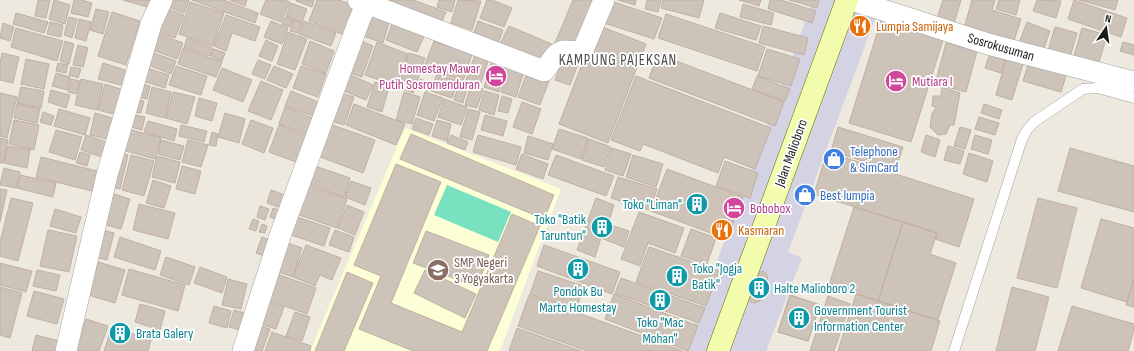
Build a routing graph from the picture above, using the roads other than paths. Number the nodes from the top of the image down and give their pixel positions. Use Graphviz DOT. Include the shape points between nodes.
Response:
graph roads {
  1 [pos="162,0"];
  2 [pos="604,0"];
  3 [pos="847,0"];
  4 [pos="362,2"];
  5 [pos="861,3"];
  6 [pos="1134,82"];
  7 [pos="1134,98"];
  8 [pos="66,351"];
  9 [pos="243,351"];
  10 [pos="718,351"];
  11 [pos="954,351"];
  1 -- 8 [label="street" via="151,24 107,174"];
  2 -- 4 [label="street" via="581,53 567,49 559,52 544,71"];
  3 -- 10 [label="main road, Jalan Malioboro"];
  4 -- 9 [label="street" via="359,21 281,234"];
  5 -- 6 [label="street, Sosrokusuman" via="988,44"];
  7 -- 11 [label="lane" via="1098,88 1083,89 1034,122 1027,130"];
}
